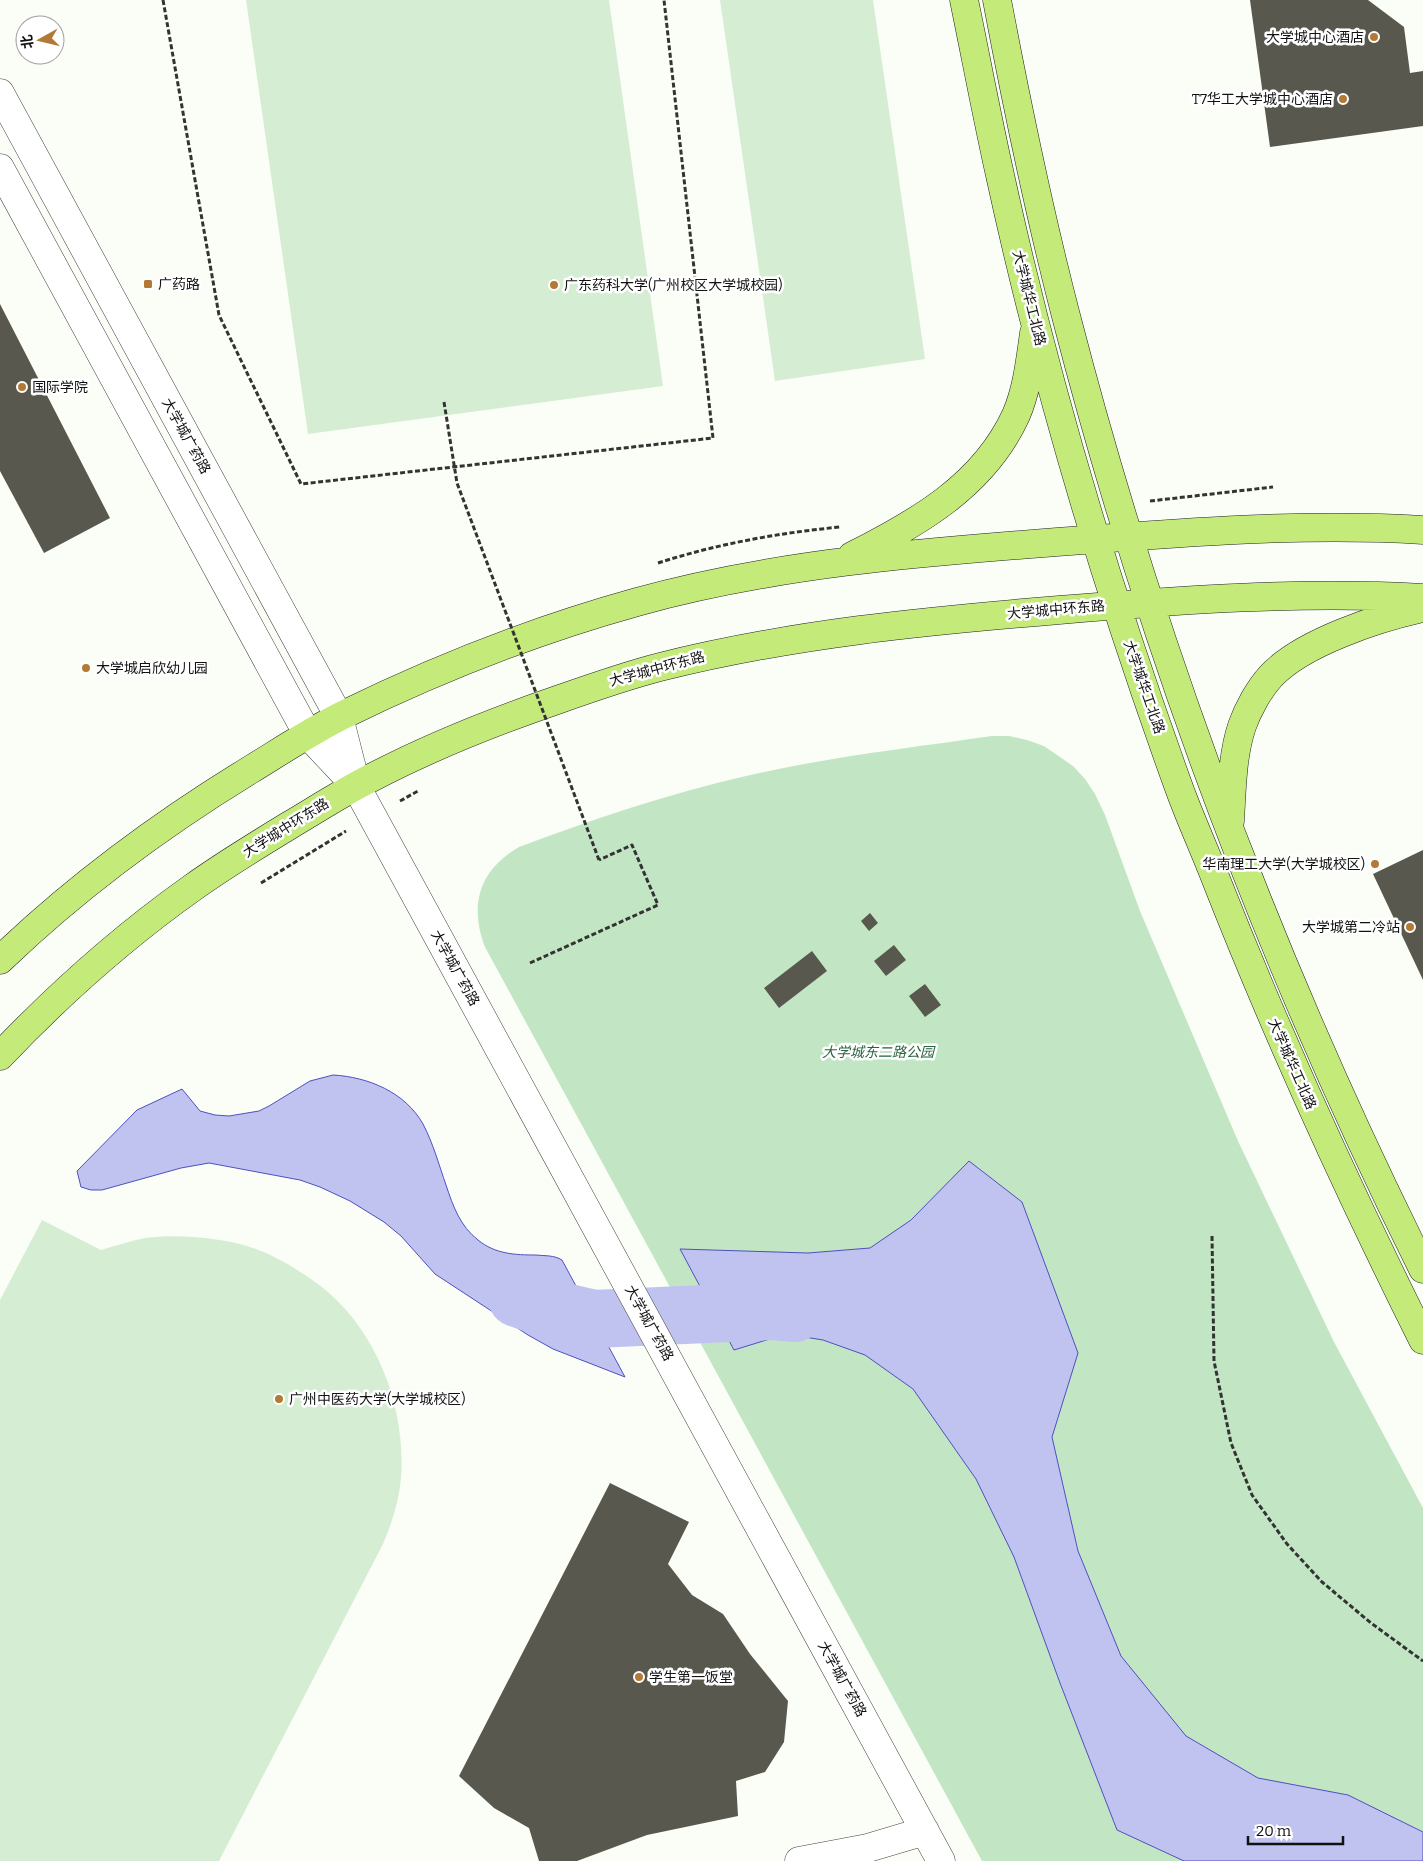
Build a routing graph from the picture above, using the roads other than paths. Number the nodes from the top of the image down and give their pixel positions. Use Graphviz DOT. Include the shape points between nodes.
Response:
graph roads {
  1 [pos="964,0"];
  2 [pos="997,0"];
  3 [pos="0,93"];
  4 [pos="0,168"];
  5 [pos="1035,325"];
  6 [pos="1423,530"];
  7 [pos="1129,536"];
  8 [pos="1096,539"];
  9 [pos="836,564"];
  10 [pos="1423,598"];
  11 [pos="1150,602"];
  12 [pos="1117,605"];
  13 [pos="1423,608"];
  14 [pos="339,717"];
  15 [pos="308,735"];
  16 [pos="356,786"];
  17 [pos="1230,830"];
  18 [pos="0,960"];
  19 [pos="0,1056"];
  20 [pos="1423,1269"];
  21 [pos="1423,1340"];
  22 [pos="925,1831"];
  23 [pos="798,1861"];
  24 [pos="942,1861"];
  1 -- 5 [label="main road, 大学城华工北路" via="999,174"];
  2 -- 7 [label="main road" via="1050,251"];
  3 -- 14 [label="street, 大学城广药路"];
  4 -- 15 [label="street, 大学城广药路"];
  5 -- 8 [label="main road, 大学城华工北路"];
  5 -- 9 [label="main road" via="1027,377 1016,413 1003,441 980,471 952,497 914,523"];
  6 -- 7 [label="main road" via="1245,529"];
  7 -- 8 [label="main road"];
  7 -- 11 [label="main road"];
  8 -- 9 [label="main road"];
  8 -- 12 [label="main road, 大学城华工北路"];
  9 -- 14 [label="main road" via="754,577 639,602 583,619 460,663"];
  10 -- 11 [label="main road, 大学城中环东路" via="1304,596"];
  11 -- 12 [label="main road, 大学城中环东路"];
  11 -- 17 [label="main road"];
  12 -- 16 [label="main road, 大学城中环东路" via="813,635 656,668 488,725"];
  12 -- 21 [label="main road, 大学城华工北路" via="1179,788 1294,1071"];
  13 -- 17 [label="main road" via="1330,638 1285,664 1270,677 1249,709 1237,745"];
  14 -- 15 [label="main road"];
  14 -- 16 [label="street, 大学城广药路"];
  15 -- 16 [label="street, 大学城广药路"];
  15 -- 18 [label="main road" via="186,810 128,851 36,926"];
  16 -- 19 [label="main road, 大学城中环东路" via="223,867 162,910 81,976"];
  16 -- 22 [label="street, 大学城广药路"];
  17 -- 20 [label="main road" via="1320,1049"];
  22 -- 23 [label="street" via="868,1848"];
  22 -- 24 [label="street, 大学城广药路"];
}
